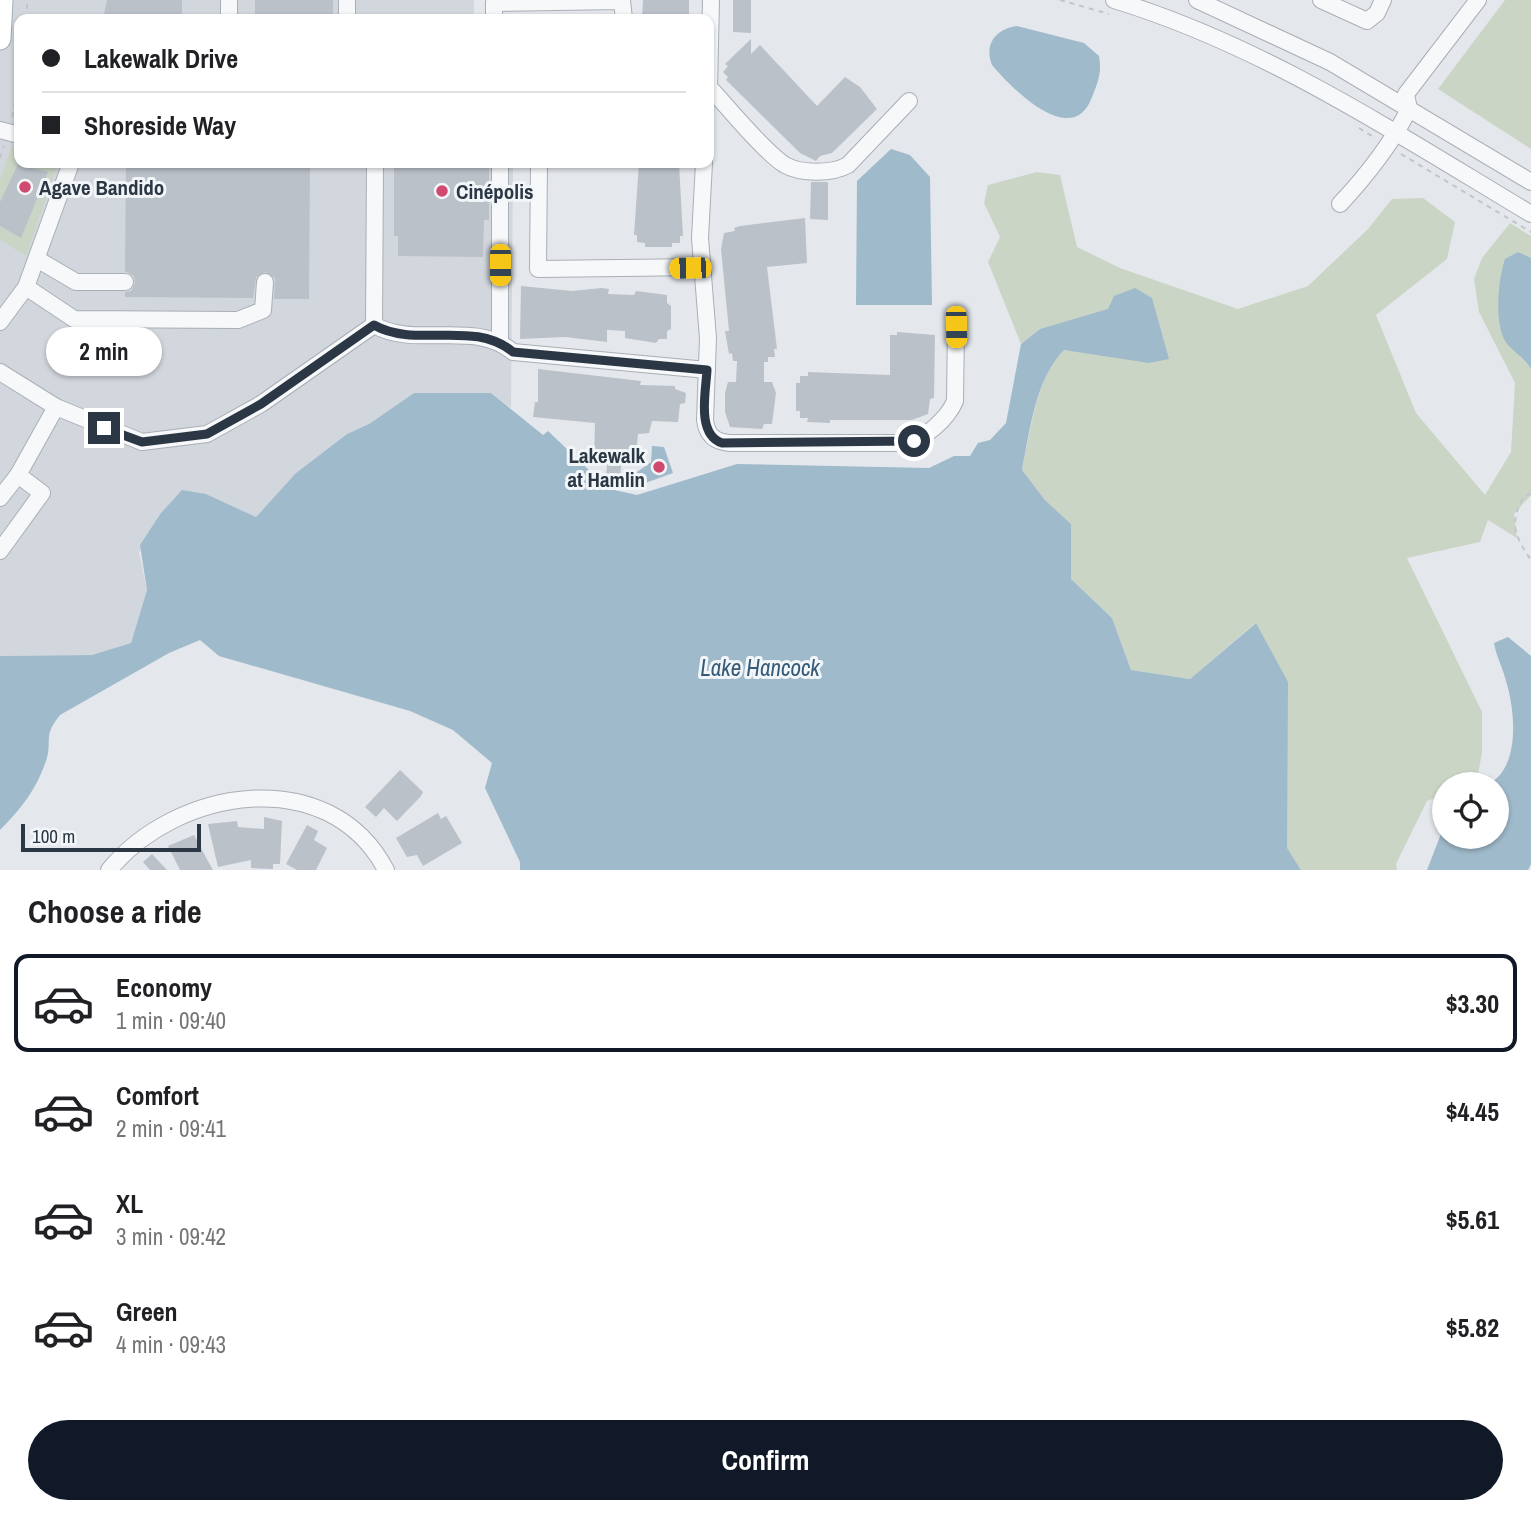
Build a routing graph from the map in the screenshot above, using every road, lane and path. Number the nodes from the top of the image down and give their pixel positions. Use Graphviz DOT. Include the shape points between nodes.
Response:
graph roads {
  1 [pos="2,0"];
  2 [pos="1060,0"];
  3 [pos="1196,0"];
  4 [pos="1321,0"];
  5 [pos="1383,0"];
  6 [pos="1478,0"];
  7 [pos="1112,7"];
  8 [pos="494,14"];
  9 [pos="623,14"];
  10 [pos="0,39"];
  11 [pos="714,93"];
  12 [pos="909,101"];
  13 [pos="1409,109"];
  14 [pos="1354,126"];
  15 [pos="1392,140"];
  16 [pos="69,168"];
  17 [pos="375,168"];
  18 [pos="500,168"];
  19 [pos="539,168"];
  20 [pos="704,168"];
  21 [pos="1531,182"];
  22 [pos="1340,204"];
  23 [pos="1531,214"];
  24 [pos="1531,232"];
  25 [pos="37,259"];
  26 [pos="702,267"];
  27 [pos="125,282"];
  28 [pos="265,282"];
  29 [pos="26,287"];
  30 [pos="0,322"];
  31 [pos="374,325"];
  32 [pos="956,327"];
  33 [pos="500,341"];
  34 [pos="707,370"];
  35 [pos="0,372"];
  36 [pos="56,407"];
  37 [pos="18,475"];
  38 [pos="1531,494"];
  39 [pos="0,498"];
  40 [pos="0,551"];
  41 [pos="1531,560"];
  42 [pos="109,870"];
  43 [pos="386,870"];
  1 -- 10 [label="main road"];
  2 -- 7 [label="path"];
  3 -- 13 [label="street" via="1330,62"];
  4 -- 5 [label="street" via="1367,21"];
  6 -- 13 [label="street" via="1406,94"];
  7 -- 15 [label="street" via="1235,45 1304,79"];
  8 -- 9 [label="street" via="494,3 622,1"];
  11 -- 12 [label="street" via="782,163 804,170 835,170 848,165"];
  13 -- 15 [label="street"];
  13 -- 21 [label="street"];
  14 -- 15 [label="path"];
  15 -- 22 [label="street"];
  15 -- 23 [label="street"];
  15 -- 24 [label="path"];
  16 -- 25 [label="street"];
  17 -- 31 [label="street"];
  18 -- 33 [label="street"];
  19 -- 26 [label="street" via="538,269"];
  20 -- 26 [label="street"];
  25 -- 27 [label="street" via="76,282"];
  25 -- 29 [label="street"];
  26 -- 34 [label="street"];
  28 -- 29 [label="street" via="263,310 238,320 74,319"];
  29 -- 30 [label="street"];
  31 -- 33 [label="street" via="391,334"];
  31 -- 36 [label="street" via="261,404 207,434 142,442"];
  32 -- 34 [label="street" via="953,406 925,436 907,443 716,440 706,426"];
  33 -- 34 [label="street" via="513,352"];
  35 -- 36 [label="street"];
  36 -- 37 [label="street"];
  37 -- 39 [label="street"];
  37 -- 40 [label="street" via="42,493"];
  38 -- 41 [label="path" via="1524,496 1514,514 1517,538"];
  42 -- 43 [label="street" via="122,853 176,817 208,804 265,797 327,812 365,840"];
}
